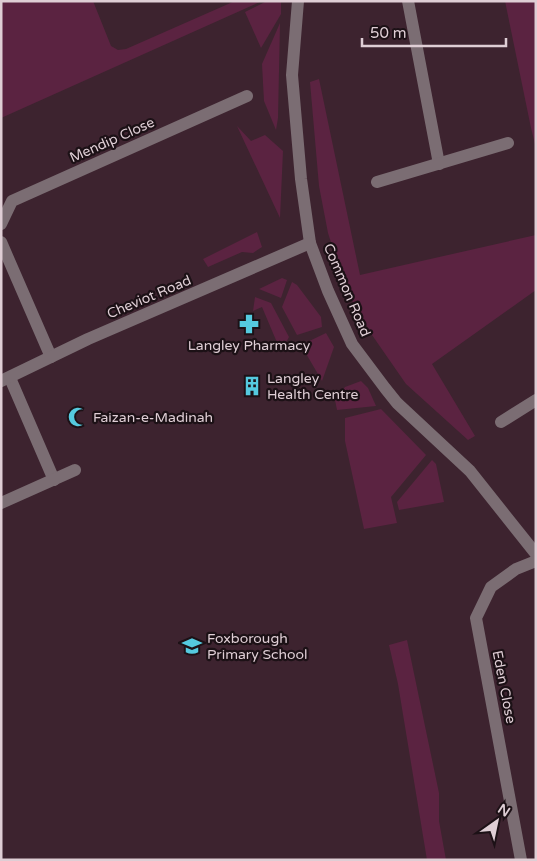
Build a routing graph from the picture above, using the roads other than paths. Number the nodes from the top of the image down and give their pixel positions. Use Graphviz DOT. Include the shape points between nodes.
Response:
graph roads {
  1 [pos="298,1"];
  2 [pos="408,1"];
  3 [pos="247,96"];
  4 [pos="508,143"];
  5 [pos="439,164"];
  6 [pos="377,182"];
  7 [pos="1,224"];
  8 [pos="1,242"];
  9 [pos="310,243"];
  10 [pos="50,357"];
  11 [pos="5,380"];
  12 [pos="536,400"];
  13 [pos="501,422"];
  14 [pos="75,470"];
  15 [pos="54,480"];
  16 [pos="1,503"];
  17 [pos="536,554"];
  18 [pos="536,561"];
  19 [pos="521,860"];
  1 -- 9 [label="street, Common Road" via="292,75"];
  2 -- 5 [label="street"];
  3 -- 7 [label="street, Mendip Close" via="12,202"];
  4 -- 5 [label="street"];
  5 -- 6 [label="street"];
  8 -- 10 [label="street"];
  9 -- 10 [label="street, Cheviot Road"];
  9 -- 17 [label="street, Common Road" via="352,344 397,403 470,471"];
  10 -- 11 [label="street, Cheviot Road"];
  11 -- 15 [label="street"];
  12 -- 13 [label="street"];
  14 -- 15 [label="street"];
  15 -- 16 [label="street"];
  18 -- 19 [label="street, Eden Close" via="516,569 492,587 476,618"];
}
